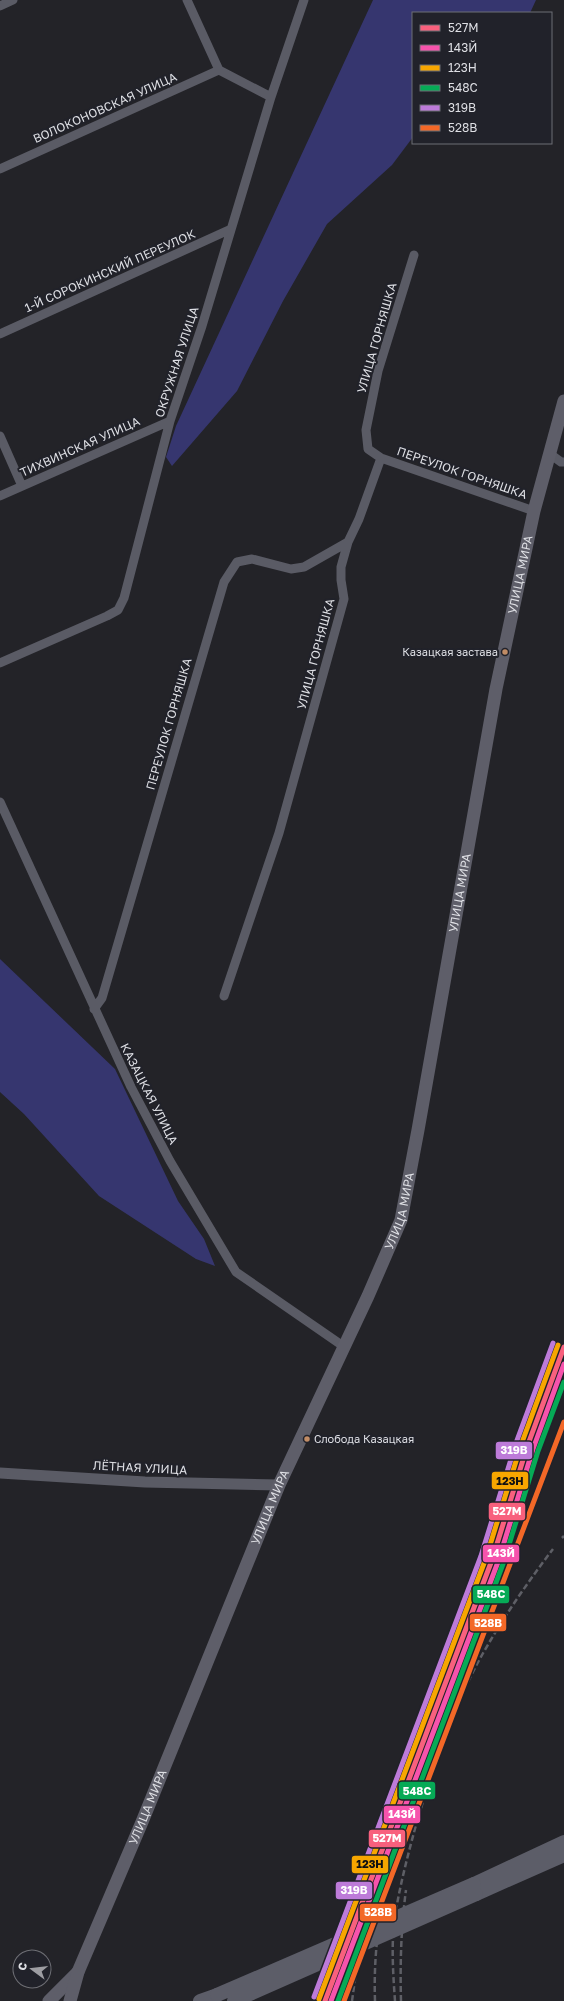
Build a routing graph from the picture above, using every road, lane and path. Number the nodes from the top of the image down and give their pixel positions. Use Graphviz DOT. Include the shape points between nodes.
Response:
graph roads {
  1 [pos="13,0"];
  2 [pos="187,0"];
  3 [pos="304,0"];
  4 [pos="0,6"];
  5 [pos="219,70"];
  6 [pos="271,97"];
  7 [pos="0,168"];
  8 [pos="231,229"];
  9 [pos="414,255"];
  10 [pos="0,334"];
  11 [pos="564,401"];
  12 [pos="170,421"];
  13 [pos="0,436"];
  14 [pos="550,454"];
  15 [pos="381,458"];
  16 [pos="564,462"];
  17 [pos="22,486"];
  18 [pos="0,496"];
  19 [pos="534,511"];
  20 [pos="348,542"];
  21 [pos="0,663"];
  22 [pos="0,802"];
  23 [pos="224,996"];
  24 [pos="94,1009"];
  25 [pos="343,1346"];
  26 [pos="0,1473"];
  27 [pos="279,1485"];
  28 [pos="564,1842"];
  29 [pos="564,1854"];
  30 [pos="475,1889"];
  31 [pos="78,1972"];
  32 [pos="49,2001"];
  33 [pos="70,2001"];
  34 [pos="81,2001"];
  35 [pos="200,2001"];
  36 [pos="234,2001"];
  1 -- 4 [label="street"];
  2 -- 5 [label="street"];
  3 -- 6 [label="street, ОКРУЖНАЯ УЛИЦА"];
  5 -- 6 [label="street"];
  5 -- 7 [label="street, ВОЛОКОНОВСКАЯ УЛИЦА"];
  6 -- 8 [label="street, ОКРУЖНАЯ УЛИЦА"];
  8 -- 10 [label="street, 1-Й СОРОКИНСКИЙ ПЕРЕУЛОК"];
  8 -- 12 [label="street, ОКРУЖНАЯ УЛИЦА"];
  9 -- 15 [label="street, УЛИЦА ГОРНЯШКА" via="378,370 366,430 368,449"];
  11 -- 14 [label="main road, УЛИЦА МИРА"];
  12 -- 17 [label="street, ТИХВИНСКАЯ УЛИЦА"];
  12 -- 21 [label="street, ОКРУЖНАЯ УЛИЦА" via="124,598 118,610"];
  13 -- 17 [label="street"];
  14 -- 16 [label="street"];
  14 -- 19 [label="main road, УЛИЦА МИРА"];
  15 -- 19 [label="street, ПЕРЕУЛОК ГОРНЯШКА"];
  15 -- 20 [label="street, УЛИЦА ГОРНЯШКА" via="360,519"];
  17 -- 18 [label="street, ТИХВИНСКАЯ УЛИЦА"];
  19 -- 25 [label="main road, УЛИЦА МИРА" via="496,689 401,1220"];
  20 -- 23 [label="street, УЛИЦА ГОРНЯШКА" via="340,580 344,599 279,833"];
  20 -- 24 [label="street, ПЕРЕУЛОК ГОРНЯШКА" via="304,567 290,569 252,559 237,562 224,582 102,998"];
  22 -- 24 [label="street, КАЗАЦКАЯ УЛИЦА"];
  24 -- 25 [label="street, КАЗАЦКАЯ УЛИЦА" via="170,1161 236,1272"];
  25 -- 27 [label="main road, УЛИЦА МИРА"];
  26 -- 27 [label="street, ЛЁТНАЯ УЛИЦА" via="145,1482"];
  27 -- 31 [label="main road, УЛИЦА МИРА"];
  28 -- 30 [label="main road"];
  29 -- 30 [label="main road"];
  30 -- 35 [label="main road, bridge"];
  30 -- 36 [label="main road, bridge"];
  31 -- 32 [label="main road, УЛИЦА МИРА"];
  31 -- 33 [label="main road, УЛИЦА МИРА"];
  31 -- 34 [label="main road, УЛИЦА МИРА"];
}
